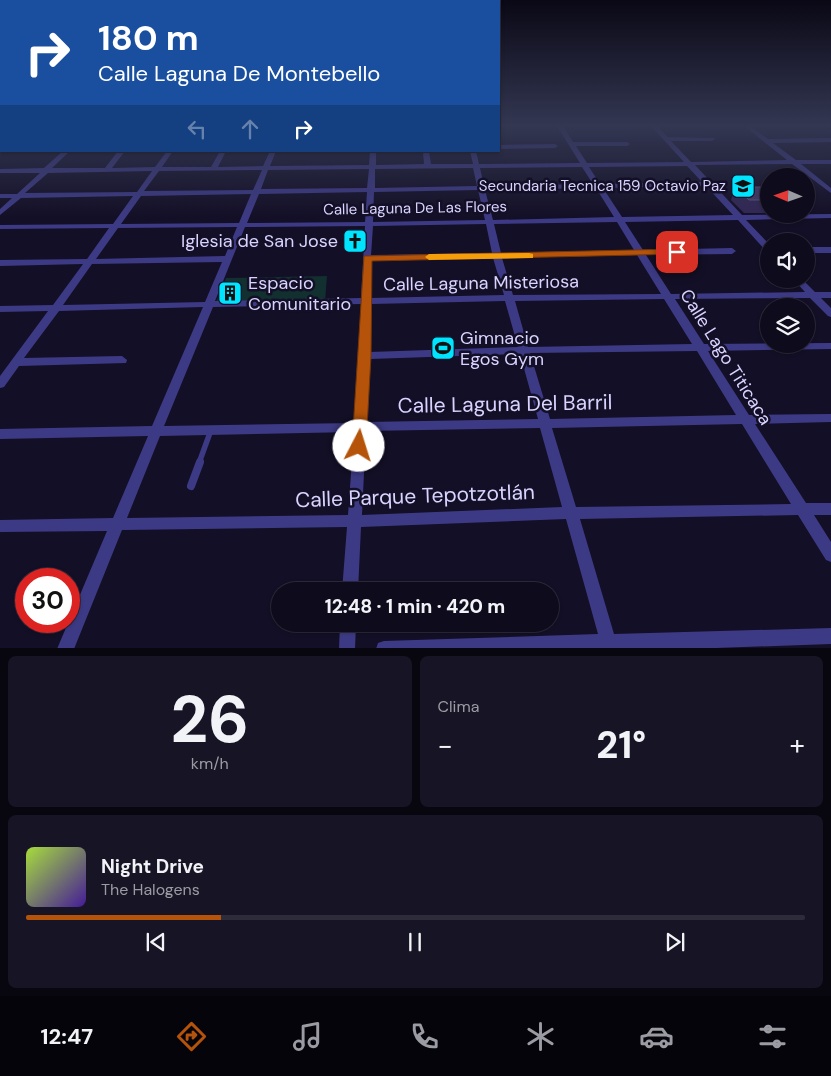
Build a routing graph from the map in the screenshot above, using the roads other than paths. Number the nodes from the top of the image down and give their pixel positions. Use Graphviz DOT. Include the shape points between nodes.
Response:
graph roads {
  1 [pos="61,156"];
  2 [pos="118,156"];
  3 [pos="166,156"];
  4 [pos="220,156"];
  5 [pos="271,156"];
  6 [pos="373,156"];
  7 [pos="427,156"];
  8 [pos="473,156"];
  9 [pos="580,156"];
  10 [pos="683,156"];
  11 [pos="788,156"];
  12 [pos="795,162"];
  13 [pos="831,162"];
  14 [pos="690,164"];
  15 [pos="585,165"];
  16 [pos="476,166"];
  17 [pos="372,167"];
  18 [pos="428,167"];
  19 [pos="266,168"];
  20 [pos="213,169"];
  21 [pos="156,170"];
  22 [pos="0,171"];
  23 [pos="46,171"];
  24 [pos="106,171"];
  25 [pos="709,184"];
  26 [pos="599,186"];
  27 [pos="481,189"];
  28 [pos="830,189"];
  29 [pos="372,190"];
  30 [pos="256,192"];
  31 [pos="138,194"];
  32 [pos="0,196"];
  33 [pos="19,196"];
  34 [pos="0,213"];
  35 [pos="831,216"];
  36 [pos="740,218"];
  37 [pos="619,219"];
  38 [pos="489,221"];
  39 [pos="242,224"];
  40 [pos="369,224"];
  41 [pos="0,227"];
  42 [pos="114,227"];
  43 [pos="760,239"];
  44 [pos="815,250"];
  45 [pos="831,250"];
  46 [pos="732,251"];
  47 [pos="640,253"];
  48 [pos="497,256"];
  49 [pos="367,258"];
  50 [pos="228,259"];
  51 [pos="89,262"];
  52 [pos="0,263"];
  53 [pos="806,288"];
  54 [pos="831,294"];
  55 [pos="813,295"];
  56 [pos="668,297"];
  57 [pos="509,298"];
  58 [pos="366,301"];
  59 [pos="208,305"];
  60 [pos="0,309"];
  61 [pos="55,309"];
  62 [pos="831,314"];
  63 [pos="831,346"];
  64 [pos="700,348"];
  65 [pos="525,350"];
  66 [pos="365,356"];
  67 [pos="122,360"];
  68 [pos="16,362"];
  69 [pos="0,384"];
  70 [pos="831,418"];
  71 [pos="744,420"];
  72 [pos="546,423"];
  73 [pos="361,427"];
  74 [pos="211,430"];
  75 [pos="156,432"];
  76 [pos="0,434"];
  77 [pos="191,486"];
  78 [pos="831,509"];
  79 [pos="802,510"];
  80 [pos="572,513"];
  81 [pos="353,521"];
  82 [pos="118,523"];
  83 [pos="0,526"];
  84 [pos="831,555"];
  85 [pos="350,582"];
  86 [pos="348,632"];
  87 [pos="831,636"];
  88 [pos="609,645"];
  89 [pos="65,648"];
  90 [pos="347,648"];
  91 [pos="384,648"];
  1 -- 23 [label="street"];
  2 -- 24 [label="street"];
  3 -- 21 [label="street"];
  4 -- 20 [label="street"];
  5 -- 19 [label="street"];
  6 -- 17 [label="street"];
  7 -- 18 [label="street"];
  8 -- 16 [label="street"];
  9 -- 15 [label="street, Calle Lago Titicaca"];
  10 -- 14 [label="street"];
  11 -- 12 [label="street"];
  12 -- 13 [label="street"];
  12 -- 14 [label="street"];
  12 -- 28 [label="street"];
  14 -- 15 [label="street"];
  14 -- 25 [label="street"];
  15 -- 16 [label="street"];
  15 -- 26 [label="street, Calle Lago Titicaca"];
  16 -- 18 [label="street"];
  16 -- 27 [label="street"];
  17 -- 18 [label="street"];
  17 -- 19 [label="street"];
  17 -- 29 [label="street"];
  19 -- 20 [label="street"];
  19 -- 30 [label="street"];
  20 -- 21 [label="street"];
  21 -- 24 [label="street"];
  21 -- 31 [label="street"];
  22 -- 23 [label="street"];
  23 -- 24 [label="street"];
  23 -- 33 [label="street"];
  25 -- 26 [label="street"];
  25 -- 36 [label="street"];
  26 -- 27 [label="street"];
  26 -- 37 [label="street, Calle Lago Titicaca"];
  27 -- 29 [label="street"];
  27 -- 38 [label="street"];
  29 -- 30 [label="street"];
  29 -- 40 [label="street"];
  30 -- 31 [label="street"];
  30 -- 39 [label="street"];
  31 -- 33 [label="street"];
  31 -- 42 [label="street"];
  32 -- 33 [label="street"];
  33 -- 34 [label="street"];
  35 -- 36 [label="street, Calle Laguna De Las Flores"];
  36 -- 37 [label="street, Calle Laguna De Las Flores"];
  36 -- 43 [label="street"];
  37 -- 38 [label="street, Calle Laguna De Las Flores"];
  37 -- 47 [label="street, Calle Lago Titicaca"];
  38 -- 40 [label="street, Calle Laguna De Las Flores"];
  38 -- 48 [label="street"];
  39 -- 40 [label="street, Calle Laguna De Las Flores"];
  39 -- 42 [label="street, Calle Laguna De Las Flores"];
  39 -- 50 [label="street"];
  40 -- 49 [label="street"];
  41 -- 42 [label="street, Calle Laguna De Las Flores"];
  42 -- 51 [label="street"];
  44 -- 45 [label="street"];
  46 -- 47 [label="street"];
  47 -- 48 [label="street"];
  47 -- 56 [label="street, Calle Lago Titicaca"];
  48 -- 49 [label="street"];
  48 -- 57 [label="street"];
  49 -- 58 [label="street"];
  50 -- 51 [label="street"];
  50 -- 59 [label="street"];
  51 -- 52 [label="street"];
  51 -- 61 [label="street"];
  53 -- 55 [label="street"];
  54 -- 55 [label="street, Calle Laguna Misteriosa"];
  55 -- 56 [label="street, Calle Laguna Misteriosa"];
  55 -- 62 [label="street"];
  56 -- 57 [label="street, Calle Laguna Misteriosa"];
  56 -- 64 [label="street, Calle Lago Titicaca"];
  57 -- 58 [label="street, Calle Laguna Misteriosa"];
  57 -- 65 [label="street"];
  58 -- 59 [label="street, Calle Laguna Misteriosa"];
  58 -- 66 [label="street"];
  59 -- 61 [label="street, Calle Laguna Misteriosa"];
  59 -- 75 [label="street"];
  60 -- 61 [label="street, Calle Laguna Misteriosa"];
  61 -- 68 [label="street"];
  63 -- 64 [label="street"];
  64 -- 65 [label="street"];
  64 -- 71 [label="street, Calle Lago Titicaca"];
  65 -- 66 [label="street"];
  65 -- 72 [label="street"];
  66 -- 73 [label="street"];
  67 -- 68 [label="street"];
  68 -- 69 [label="street"];
  70 -- 71 [label="street, Calle Laguna Del Barril"];
  71 -- 72 [label="street, Calle Laguna Del Barril"];
  71 -- 79 [label="street, Calle Lago Titicaca"];
  72 -- 73 [label="street, Calle Laguna Del Barril"];
  72 -- 80 [label="street"];
  73 -- 74 [label="street, Calle Laguna Del Barril"];
  73 -- 81 [label="street"];
  74 -- 75 [label="street, Calle Laguna Del Barril"];
  74 -- 77 [label="lane"];
  75 -- 76 [label="street, Calle Laguna Del Barril"];
  75 -- 82 [label="street"];
  78 -- 79 [label="street, Calle Parque Tepotzotlán"];
  79 -- 80 [label="street, Calle Parque Tepotzotlán"];
  79 -- 84 [label="street, Calle Lago Titicaca"];
  80 -- 81 [label="street, Calle Parque Tepotzotlán"];
  80 -- 88 [label="street"];
  81 -- 82 [label="street, Calle Parque Tepotzotlán"];
  81 -- 85 [label="street"];
  82 -- 83 [label="street, Calle Parque Tepotzotlán"];
  82 -- 89 [label="street"];
  86 -- 90 [label="street"];
  87 -- 88 [label="street"];
  88 -- 91 [label="street"];
}
